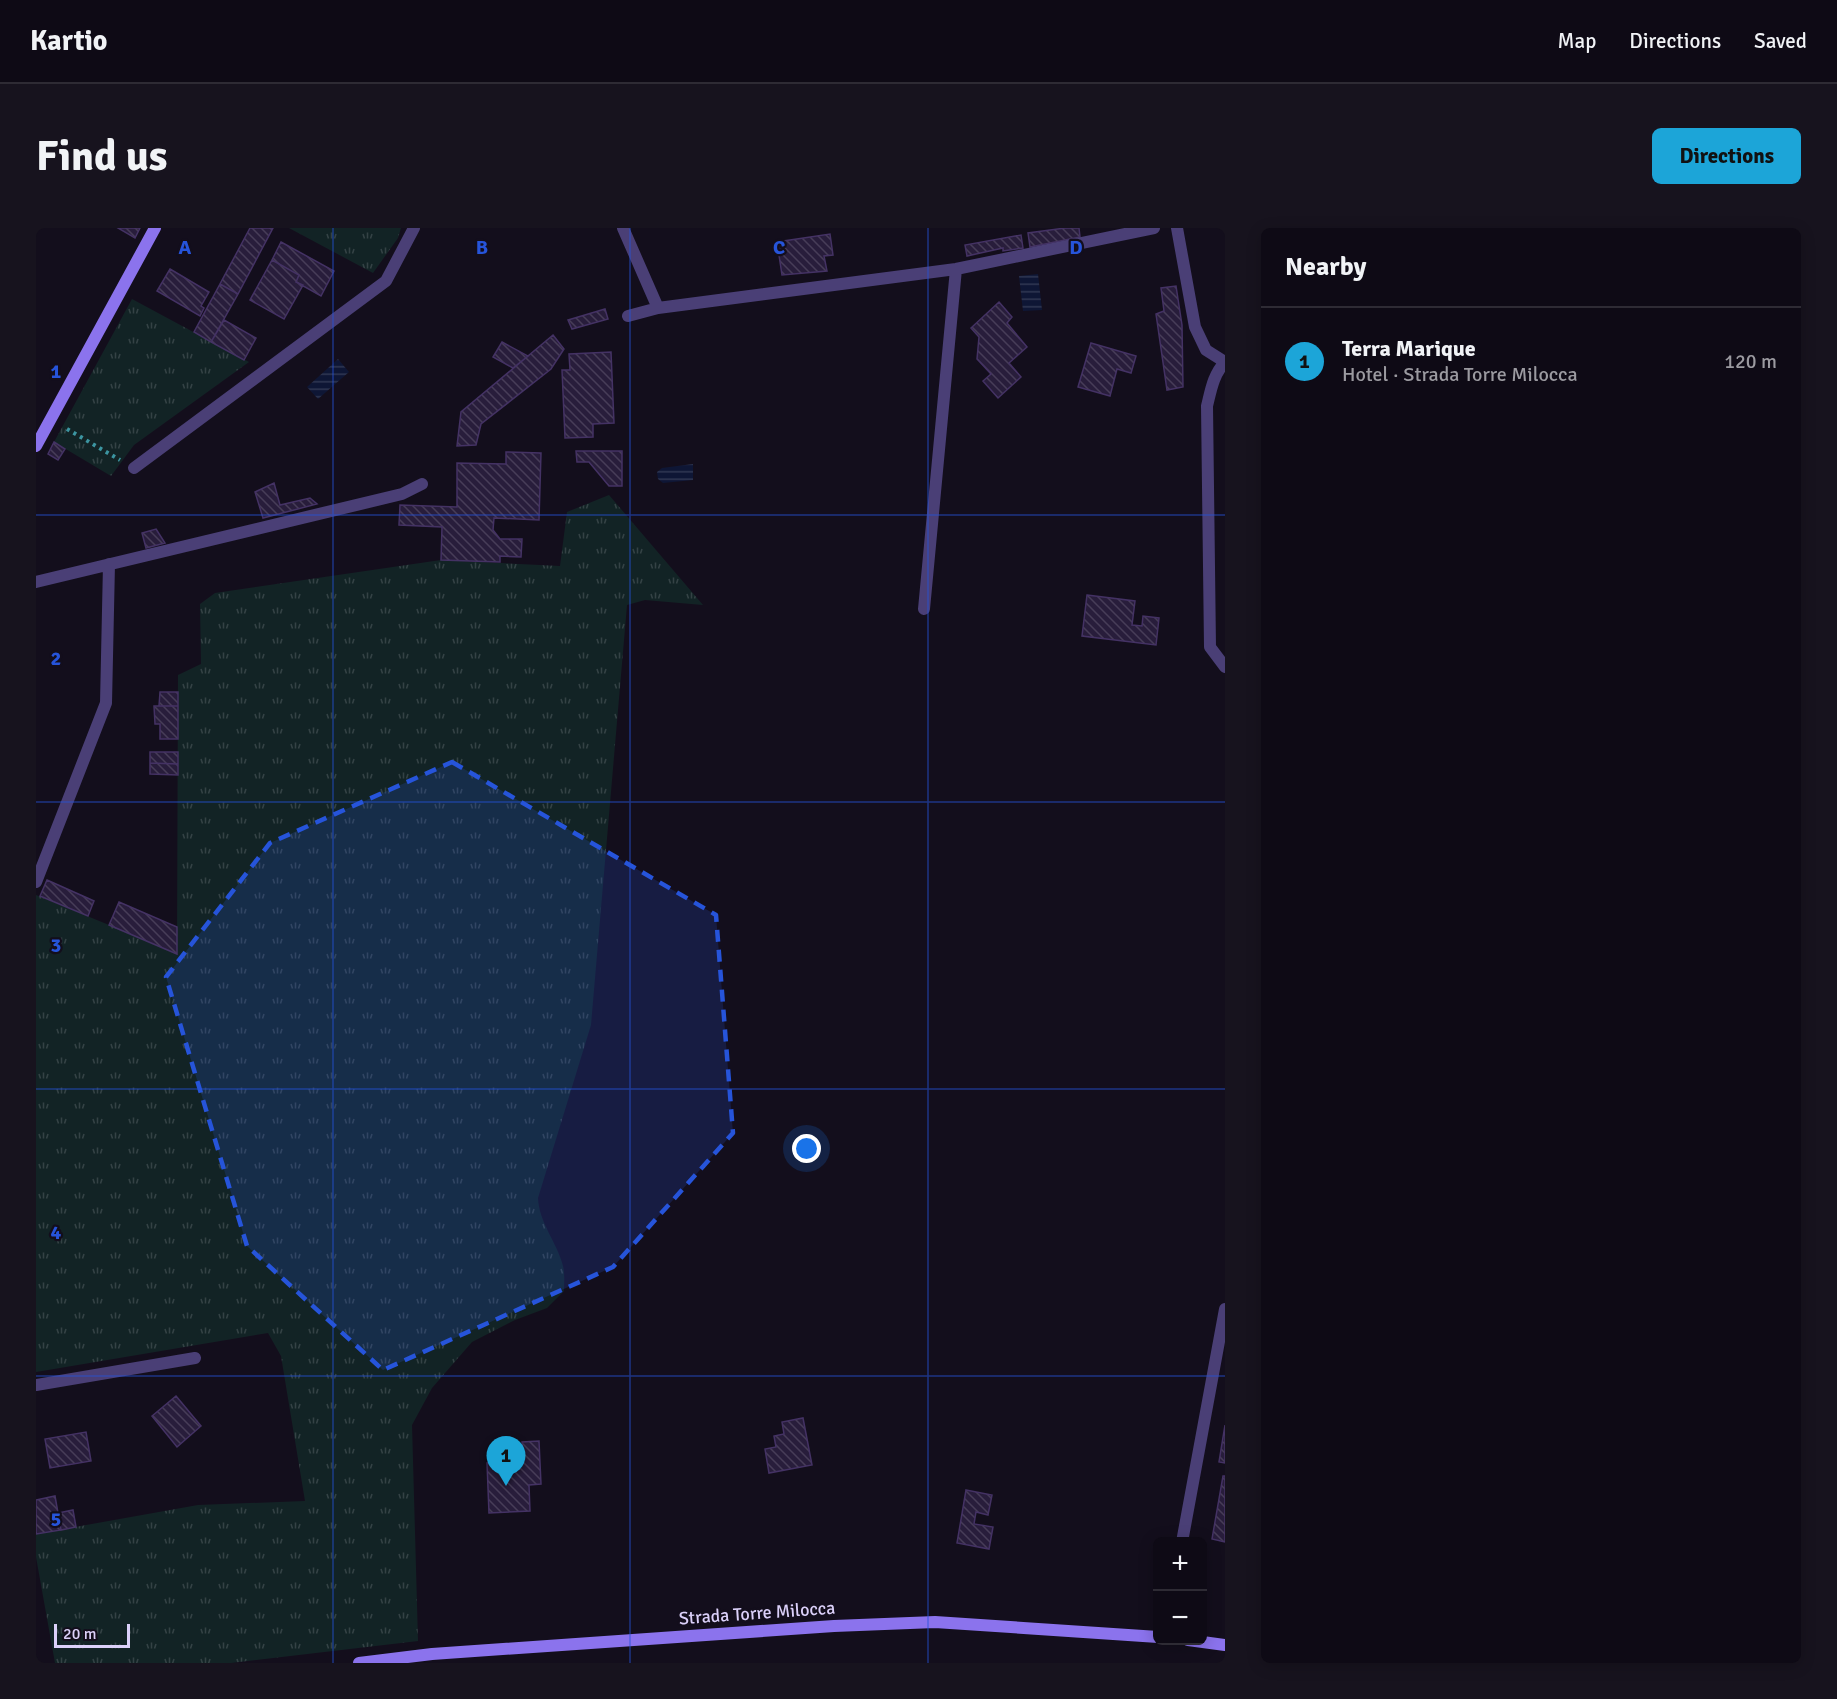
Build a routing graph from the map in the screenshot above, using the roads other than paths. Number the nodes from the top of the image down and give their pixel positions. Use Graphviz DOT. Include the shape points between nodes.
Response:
graph roads {
  1 [pos="155,228"];
  2 [pos="414,228"];
  3 [pos="623,228"];
  4 [pos="1154,228"];
  5 [pos="1177,228"];
  6 [pos="956,269"];
  7 [pos="658,308"];
  8 [pos="628,316"];
  9 [pos="1225,362"];
  10 [pos="36,446"];
  11 [pos="134,468"];
  12 [pos="422,484"];
  13 [pos="109,564"];
  14 [pos="36,582"];
  15 [pos="924,609"];
  16 [pos="1225,667"];
  17 [pos="36,882"];
  18 [pos="1225,1310"];
  19 [pos="195,1358"];
  20 [pos="36,1385"];
  21 [pos="1183,1537"];
  22 [pos="1153,1637"];
  23 [pos="1207,1644"];
  24 [pos="1225,1646"];
  25 [pos="433,1659"];
  26 [pos="359,1663"];
  1 -- 10 [label="street"];
  2 -- 11 [label="street" via="386,281"];
  3 -- 7 [label="street"];
  4 -- 6 [label="street"];
  5 -- 9 [label="street" via="1195,327 1206,350"];
  6 -- 7 [label="street"];
  6 -- 15 [label="street"];
  7 -- 8 [label="street"];
  9 -- 16 [label="street" via="1214,378 1207,406 1210,647"];
  12 -- 13 [label="street" via="402,494"];
  13 -- 14 [label="street"];
  13 -- 17 [label="street" via="106,703"];
  18 -- 21 [label="street"];
  19 -- 20 [label="street"];
  22 -- 25 [label="street, Strada Torre Milocca" via="935,1622 834,1626"];
  23 -- 24 [label="street"];
  25 -- 26 [label="street, Strada Torre Milocca"];
}
